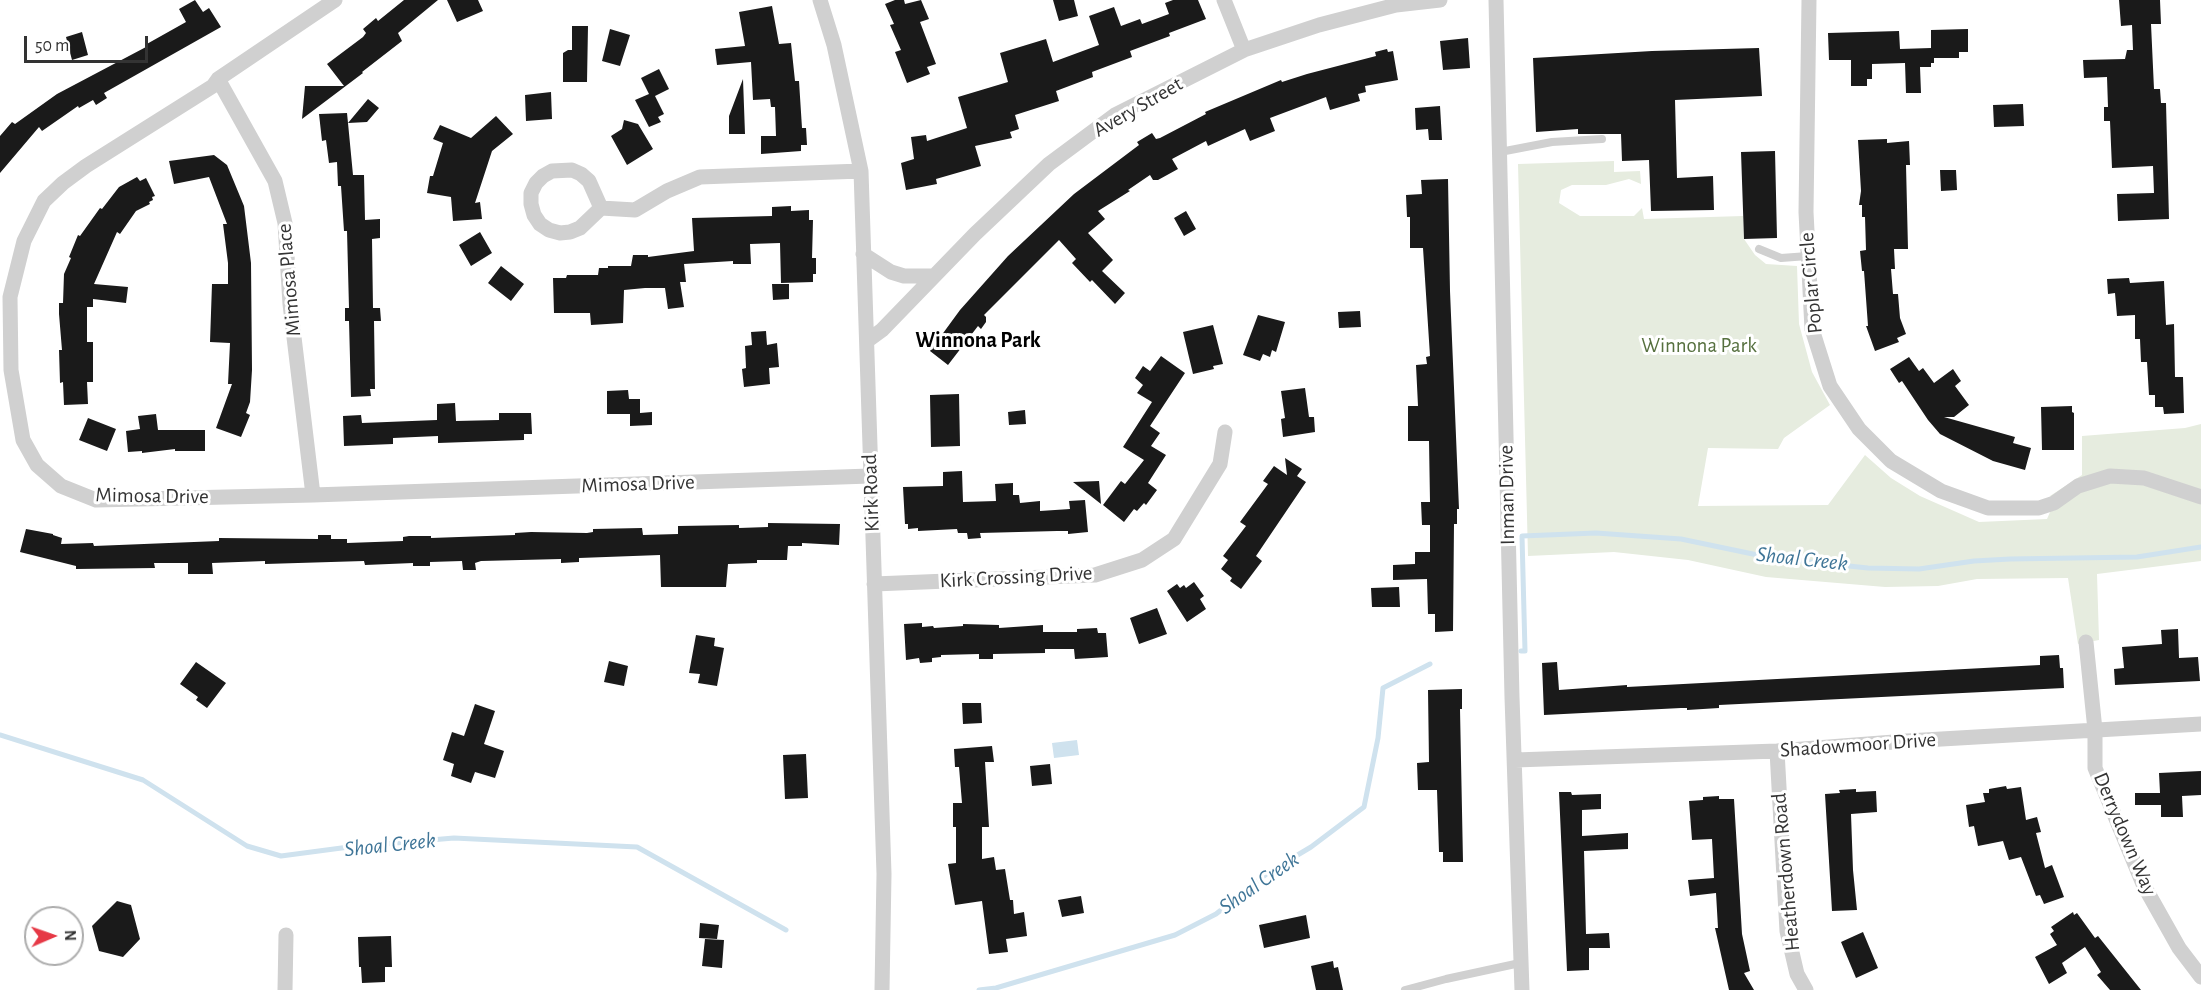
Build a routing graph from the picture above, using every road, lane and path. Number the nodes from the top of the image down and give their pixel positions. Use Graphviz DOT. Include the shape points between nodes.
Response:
graph roads {
  1 [pos="335,0"];
  2 [pos="820,0"];
  3 [pos="1224,0"];
  4 [pos="1440,0"];
  5 [pos="1496,0"];
  6 [pos="1809,0"];
  7 [pos="1244,50"];
  8 [pos="218,79"];
  9 [pos="1602,140"];
  10 [pos="1500,152"];
  11 [pos="861,171"];
  12 [pos="601,208"];
  13 [pos="1759,249"];
  14 [pos="863,254"];
  15 [pos="1808,256"];
  16 [pos="934,276"];
  17 [pos="867,341"];
  18 [pos="1225,432"];
  19 [pos="870,476"];
  20 [pos="313,495"];
  21 [pos="2201,497"];
  22 [pos="874,584"];
  23 [pos="2086,642"];
  24 [pos="2201,724"];
  25 [pos="2095,730"];
  26 [pos="1777,751"];
  27 [pos="1515,760"];
  28 [pos="286,935"];
  29 [pos="1520,963"];
  30 [pos="2201,977"];
  31 [pos="285,990"];
  32 [pos="882,990"];
  33 [pos="1405,990"];
  34 [pos="1522,990"];
  35 [pos="1806,990"];
  1 -- 8 [label="street, Mimosa Drive"];
  2 -- 11 [label="street, Kirk Road" via="834,45"];
  3 -- 7 [label="street"];
  4 -- 7 [label="street, Avery Street" via="1396,5"];
  5 -- 10 [label="street, Inman Drive"];
  6 -- 15 [label="street, Poplar Circle"];
  7 -- 16 [label="street, Avery Street" via="1114,115 1049,164"];
  8 -- 20 [label="street, Mimosa Place" via="275,181 285,223 290,304"];
  8 -- 20 [label="street, Mimosa Drive" via="213,86 86,166 44,201 24,241 10,297 11,370 23,440 37,465 61,486 96,500"];
  9 -- 10 [label="lane" via="1552,142"];
  10 -- 27 [label="street, Inman Drive"];
  11 -- 12 [label="street" via="700,177 634,210"];
  11 -- 14 [label="street, Kirk Road"];
  12 -- 12 [label="street" via="588,181 572,170 552,171 543,176 531,194 534,215 540,224 560,233 580,228"];
  13 -- 15 [label="lane" via="1781,258"];
  14 -- 16 [label="street" via="891,272"];
  14 -- 17 [label="street, Kirk Road"];
  15 -- 21 [label="street, Poplar Circle" via="1812,328 1830,386 1859,429 1891,461 1941,491 1988,508 2039,508 2054,503 2078,486 2110,477 2144,478"];
  16 -- 17 [label="street, Avery Street"];
  17 -- 19 [label="street, Kirk Road"];
  18 -- 22 [label="street, Kirk Crossing Drive" via="1220,464 1174,539 1142,560 1095,575"];
  19 -- 20 [label="street, Mimosa Drive"];
  19 -- 22 [label="street, Kirk Road"];
  22 -- 32 [label="street, Kirk Road" via="884,874"];
  23 -- 25 [label="street, Derrydown Way"];
  24 -- 25 [label="street, Shadowmoor Drive"];
  25 -- 26 [label="street, Shadowmoor Drive"];
  25 -- 30 [label="street, Derrydown Way" via="2095,768 2143,884 2179,948"];
  26 -- 27 [label="street, Shadowmoor Drive"];
  26 -- 35 [label="street, Heatherdown Road" via="1787,931 1797,974"];
  27 -- 29 [label="street, Inman Drive"];
  28 -- 31 [label="street"];
  29 -- 33 [label="lane"];
  29 -- 34 [label="street, Inman Drive"];
}
